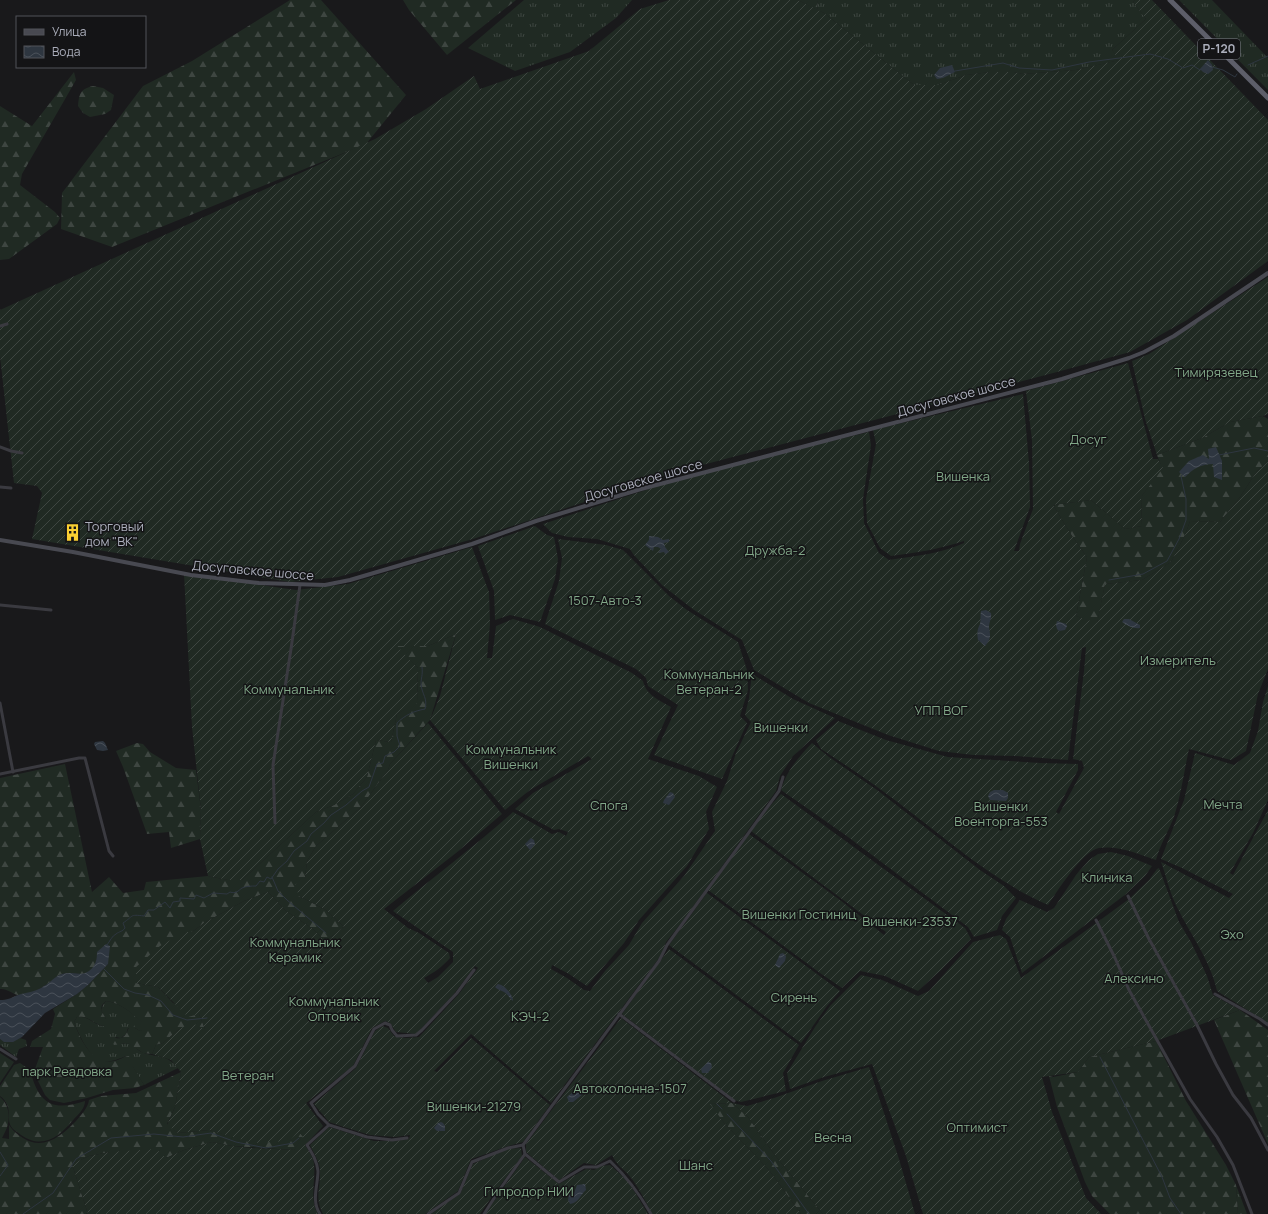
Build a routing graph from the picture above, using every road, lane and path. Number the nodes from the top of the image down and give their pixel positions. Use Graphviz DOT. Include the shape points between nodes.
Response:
graph roads {
  1 [pos="1170,0"];
  2 [pos="1268,98"];
  3 [pos="1268,273"];
  4 [pos="7,324"];
  5 [pos="0,326"];
  6 [pos="0,448"];
  7 [pos="22,453"];
  8 [pos="0,487"];
  9 [pos="11,488"];
  10 [pos="0,540"];
  11 [pos="300,585"];
  12 [pos="0,604"];
  13 [pos="51,610"];
  14 [pos="0,703"];
  15 [pos="13,772"];
  16 [pos="0,774"];
  17 [pos="783,777"];
  18 [pos="275,823"];
  19 [pos="113,856"];
  20 [pos="1128,896"];
  21 [pos="1096,920"];
  22 [pos="474,970"];
  23 [pos="1215,994"];
  24 [pos="619,1014"];
  25 [pos="1268,1025"];
  26 [pos="0,1049"];
  27 [pos="16,1059"];
  28 [pos="734,1101"];
  29 [pos="329,1125"];
  30 [pos="407,1138"];
  31 [pos="523,1145"];
  32 [pos="1268,1150"];
  33 [pos="525,1154"];
  34 [pos="320,1214"];
  35 [pos="428,1214"];
  36 [pos="484,1214"];
  37 [pos="651,1214"];
  38 [pos="1252,1214"];
  1 -- 2 [label="highway, Р-120"];
  3 -- 11 [label="main road, Досуговское шоссе" via="1174,336 1130,358 1062,379 641,489 536,521 472,544 350,580 325,585"];
  4 -- 5 [label="street"];
  6 -- 7 [label="street"];
  8 -- 9 [label="street"];
  10 -- 11 [label="main road, Досуговское шоссе" via="191,575"];
  11 -- 18 [label="street" via="273,765"];
  12 -- 13 [label="street"];
  14 -- 15 [label="street"];
  15 -- 16 [label="street"];
  15 -- 19 [label="street" via="85,758 109,851"];
  17 -- 24 [label="street" via="779,791"];
  20 -- 32 [label="street" via="1233,1095"];
  21 -- 38 [label="street" via="1129,990 1190,1099 1234,1165"];
  22 -- 29 [label="street" via="457,993 416,1035 397,1036 390,1025 385,1023 374,1029 355,1066 311,1103"];
  23 -- 25 [label="street"];
  24 -- 28 [label="street"];
  24 -- 31 [label="street"];
  26 -- 27 [label="street"];
  29 -- 30 [label="street" via="367,1137 392,1140"];
  29 -- 34 [label="street" via="307,1145 318,1171 315,1194 316,1209"];
  31 -- 33 [label="street"];
  31 -- 35 [label="street" via="472,1162 459,1193"];
  33 -- 36 [label="street"];
  33 -- 37 [label="street" via="559,1182 584,1167 597,1167 610,1161 626,1176"];
}
